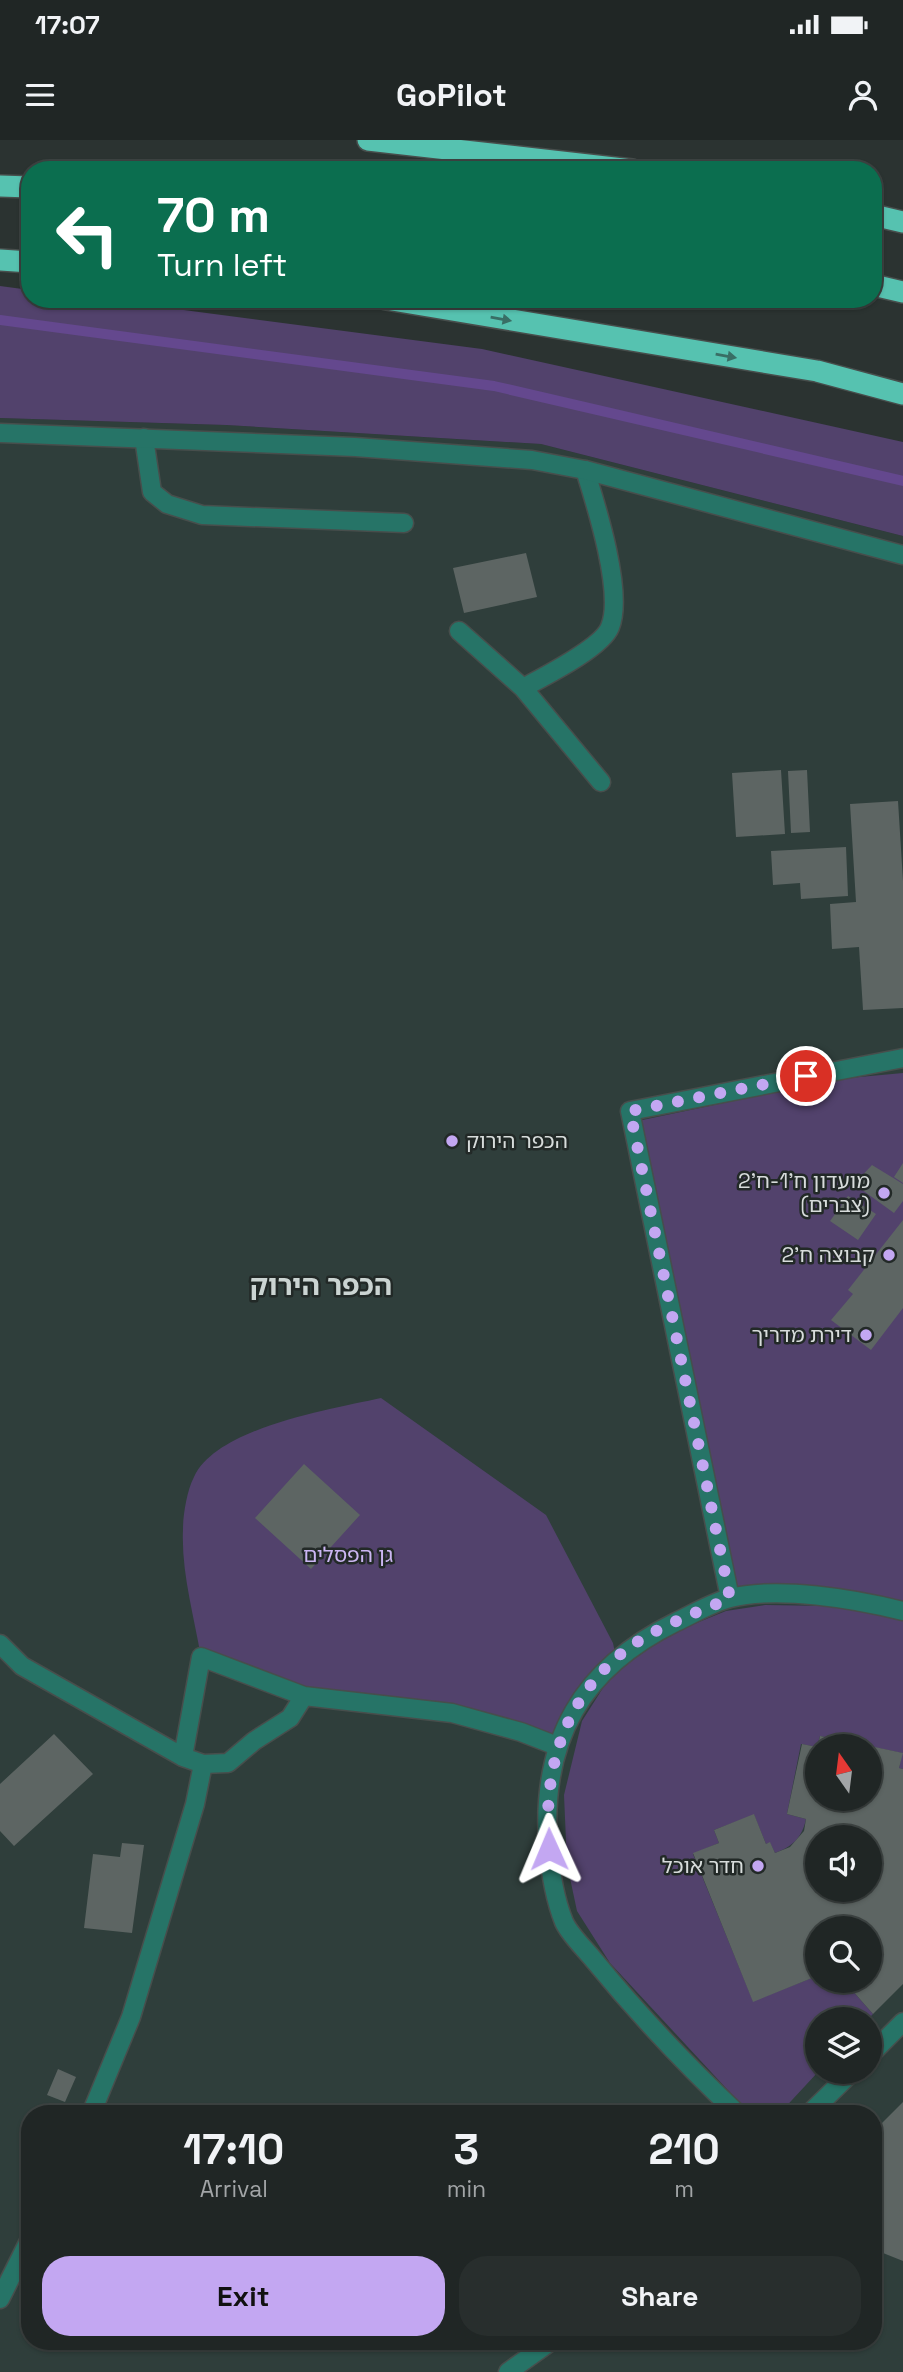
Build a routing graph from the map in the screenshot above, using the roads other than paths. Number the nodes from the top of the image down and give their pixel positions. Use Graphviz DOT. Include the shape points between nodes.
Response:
graph roads {
  1 [pos="368,140"];
  2 [pos="553,161"];
  3 [pos="0,186"];
  4 [pos="21,187"];
  5 [pos="882,217"];
  6 [pos="903,222"];
  7 [pos="0,260"];
  8 [pos="21,261"];
  9 [pos="882,287"];
  10 [pos="903,292"];
  11 [pos="439,308"];
  12 [pos="903,394"];
  13 [pos="0,433"];
  14 [pos="144,438"];
  15 [pos="585,470"];
  16 [pos="404,523"];
  17 [pos="903,555"];
  18 [pos="458,631"];
  19 [pos="523,688"];
  20 [pos="601,782"];
  21 [pos="903,1058"];
  22 [pos="730,1598"];
  23 [pos="903,1611"];
  24 [pos="0,1644"];
  25 [pos="304,1696"];
  26 [pos="557,1746"];
  27 [pos="183,1757"];
  28 [pos="203,1765"];
  29 [pos="903,2022"];
  30 [pos="882,2043"];
  31 [pos="840,2084"];
  32 [pos="95,2105"];
  33 [pos="729,2105"];
  34 [pos="818,2105"];
  35 [pos="21,2257"];
  36 [pos="0,2299"];
  37 [pos="539,2350"];
  38 [pos="508,2372"];
  1 -- 2 [label="highway"];
  3 -- 4 [label="highway"];
  5 -- 6 [label="highway"];
  7 -- 8 [label="highway"];
  9 -- 10 [label="highway"];
  11 -- 12 [label="highway, one-way" via="817,372"];
  13 -- 14 [label="street"];
  14 -- 15 [label="street" via="355,447 519,459"];
  14 -- 16 [label="street" via="152,492 167,504 202,515"];
  15 -- 17 [label="street"];
  15 -- 19 [label="street" via="609,567 614,604 610,629 580,656"];
  18 -- 19 [label="street"];
  19 -- 20 [label="street"];
  21 -- 22 [label="street" via="630,1111"];
  22 -- 23 [label="street" via="848,1597"];
  22 -- 26 [label="street" via="654,1633 616,1658 584,1694"];
  24 -- 27 [label="street" via="22,1666"];
  25 -- 26 [label="street" via="452,1713"];
  25 -- 27 [label="street" via="201,1657"];
  25 -- 28 [label="street" via="289,1718 228,1763"];
  26 -- 33 [label="street" via="547,1828 550,1870 565,1924 611,1981"];
  27 -- 28 [label="street"];
  28 -- 32 [label="street" via="131,2017"];
  29 -- 30 [label="street"];
  31 -- 34 [label="street"];
  35 -- 36 [label="street"];
  37 -- 38 [label="street"];
}
